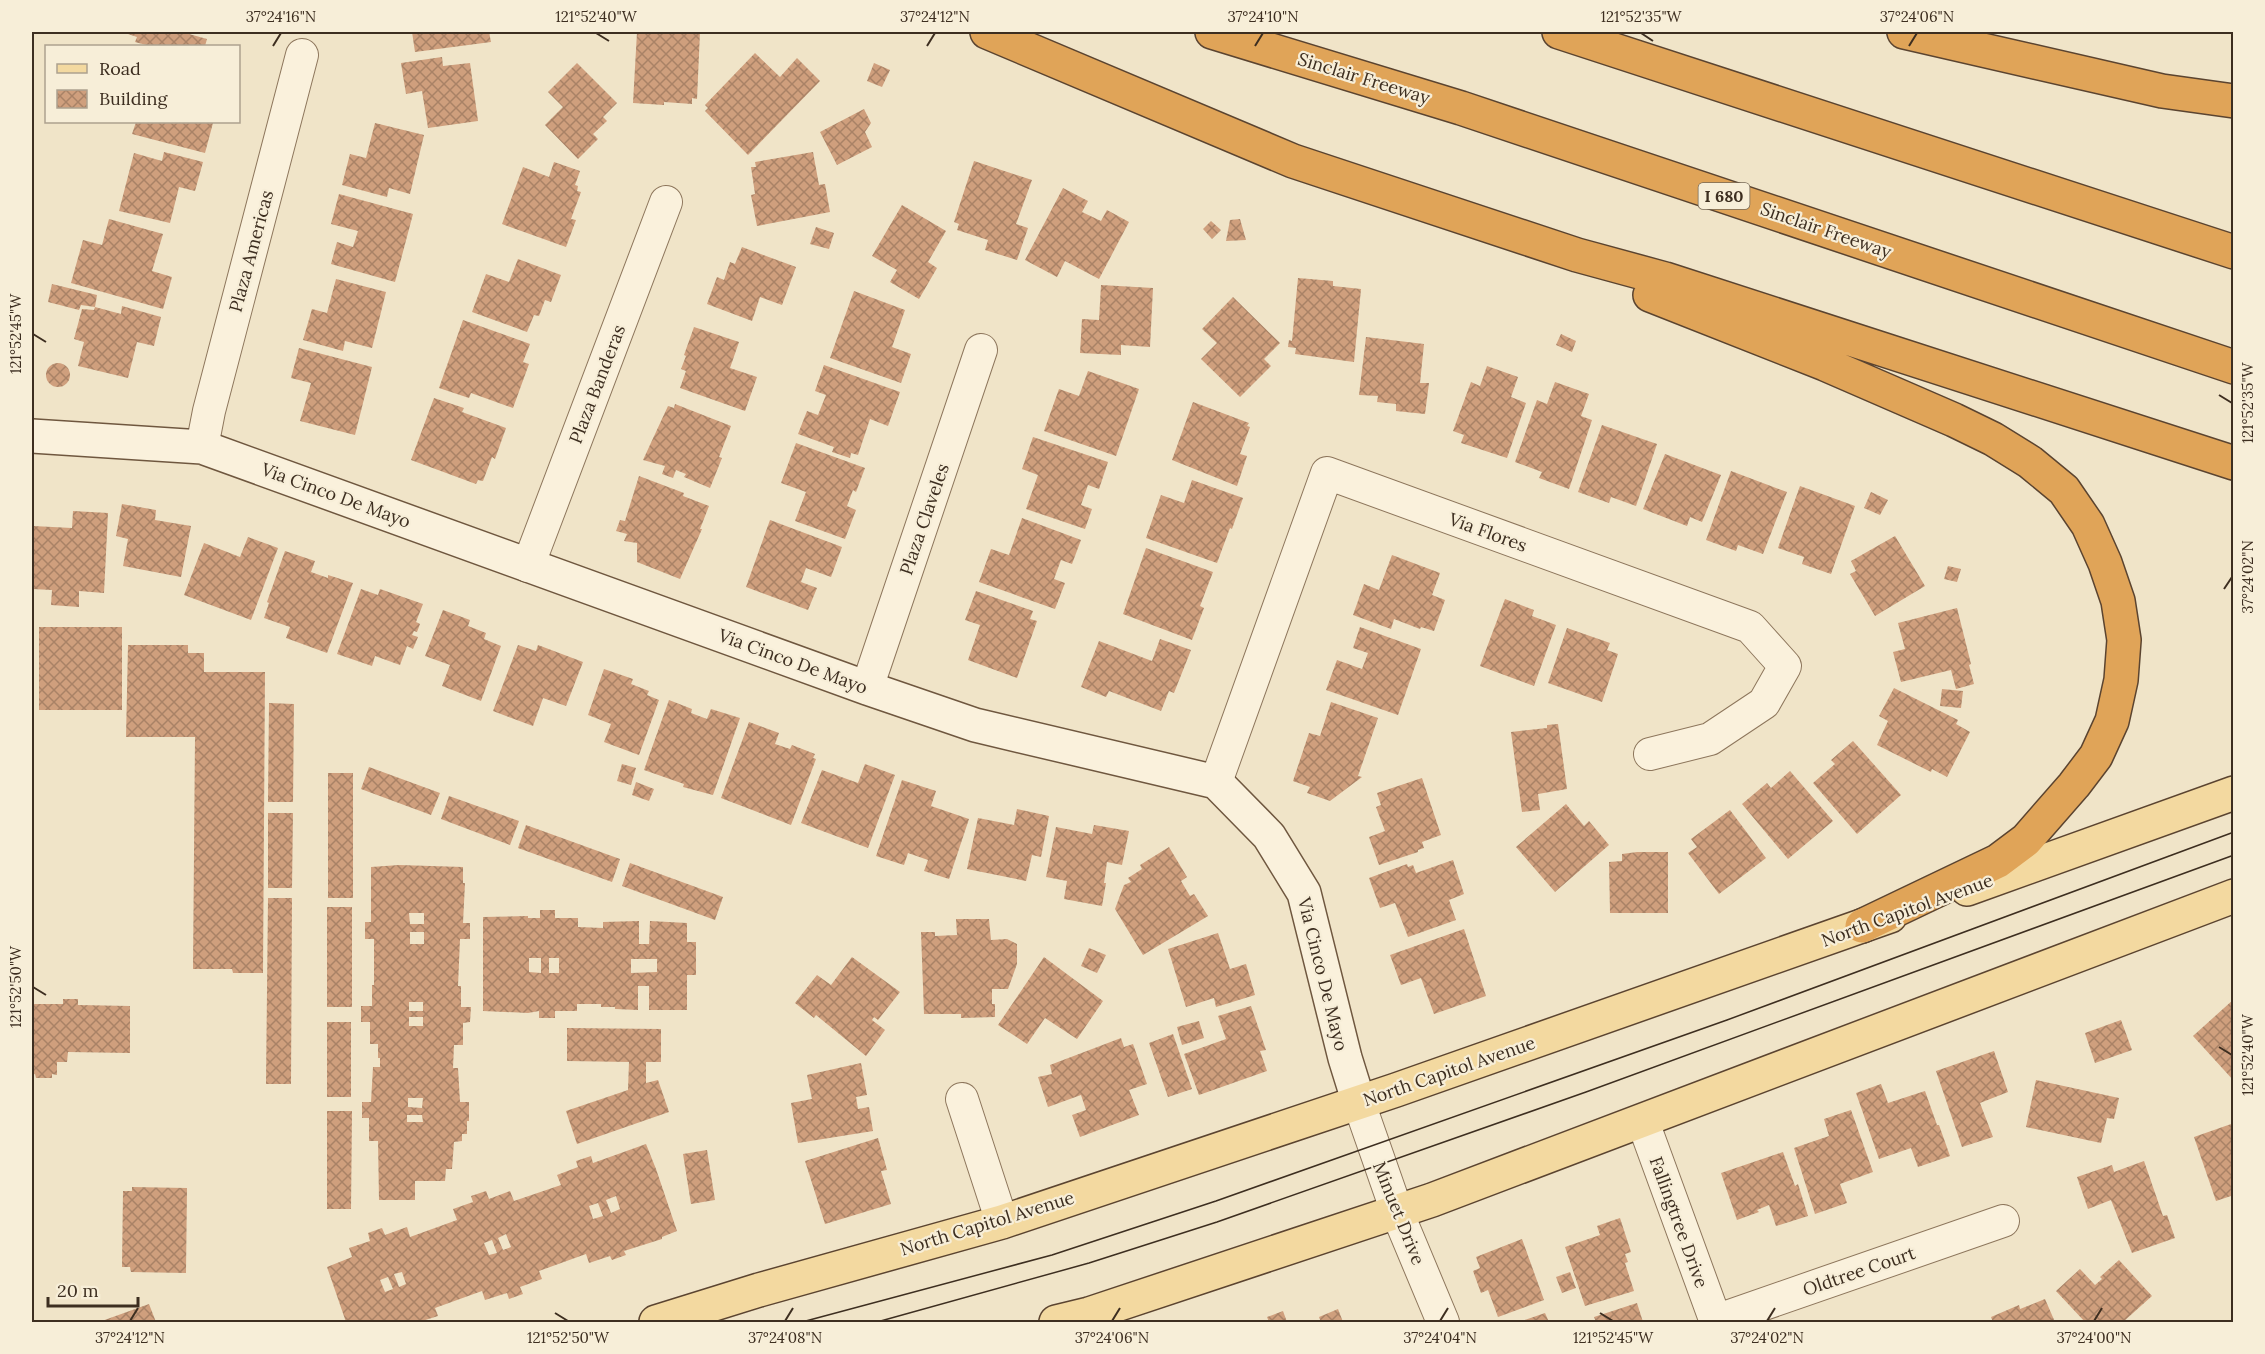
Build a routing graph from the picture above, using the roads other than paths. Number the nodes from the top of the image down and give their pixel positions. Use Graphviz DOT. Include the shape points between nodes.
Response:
graph roads {
  1 [pos="987,32"];
  2 [pos="1212,32"];
  3 [pos="1559,32"];
  4 [pos="1904,32"];
  5 [pos="303,55"];
  6 [pos="2234,101"];
  7 [pos="666,202"];
  8 [pos="2234,252"];
  9 [pos="1577,255"];
  10 [pos="981,350"];
  11 [pos="2234,367"];
  12 [pos="32,436"];
  13 [pos="202,447"];
  14 [pos="2234,463"];
  15 [pos="528,566"];
  16 [pos="867,688"];
  17 [pos="1650,754"];
  18 [pos="1216,782"];
  19 [pos="2234,793"];
  20 [pos="2234,896"];
  21 [pos="1862,926"];
  22 [pos="962,1099"];
  23 [pos="1359,1103"];
  24 [pos="1642,1122"];
  25 [pos="1397,1212"];
  26 [pos="2003,1221"];
  27 [pos="1002,1222"];
  28 [pos="1715,1322"];
  29 [pos="656,1323"];
  30 [pos="1056,1323"];
  31 [pos="1443,1323"];
  1 -- 9 [label="highway" via="1293,161"];
  2 -- 11 [label="highway, Sinclair Freeway / I 680" via="1461,108"];
  3 -- 8 [label="highway"];
  4 -- 6 [label="highway" via="2162,91"];
  5 -- 13 [label="street, Plaza Americas"];
  7 -- 15 [label="street, Plaza Banderas"];
  9 -- 14 [label="highway" via="1665,279"];
  9 -- 21 [label="highway" via="1653,297 1825,364 1993,439 2064,490 2088,525 2105,562 2118,601 2124,640 2112,721 2096,756 2042,823 1998,861"];
  10 -- 16 [label="street, Plaza Claveles"];
  12 -- 13 [label="street, Via Cinco De Mayo"];
  13 -- 15 [label="street, Via Cinco De Mayo"];
  15 -- 16 [label="street, Via Cinco De Mayo"];
  16 -- 18 [label="street, Via Cinco De Mayo" via="975,725"];
  17 -- 18 [label="street, Via Flores" via="1710,739 1764,704 1785,666 1750,627 1327,473"];
  18 -- 23 [label="street, Via Cinco De Mayo" via="1269,836 1304,893"];
  19 -- 21 [label="main road, North Capitol Avenue"];
  20 -- 24 [label="main road"];
  21 -- 23 [label="main road, North Capitol Avenue"];
  22 -- 27 [label="street"];
  23 -- 25 [label="street, Minuet Drive"];
  23 -- 27 [label="main road, North Capitol Avenue"];
  24 -- 25 [label="main road"];
  24 -- 28 [label="street, Fallingtree Drive"];
  25 -- 30 [label="main road"];
  25 -- 31 [label="street, Minuet Drive"];
  26 -- 28 [label="street, Oldtree Court"];
  27 -- 29 [label="main road, North Capitol Avenue"];
}
